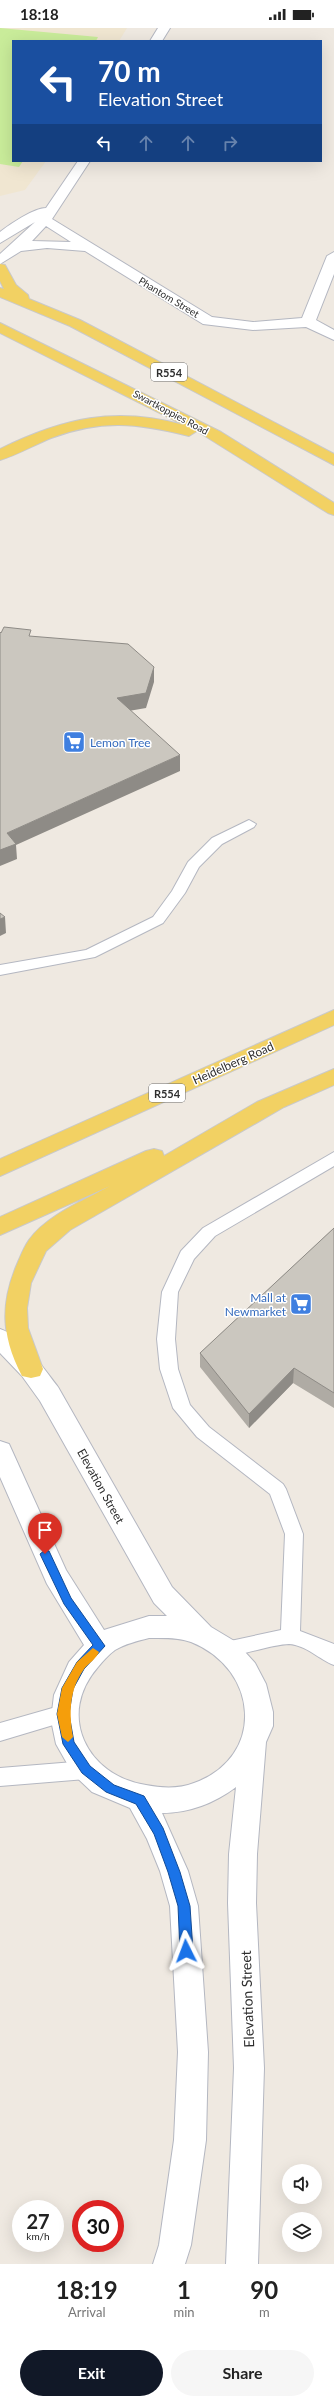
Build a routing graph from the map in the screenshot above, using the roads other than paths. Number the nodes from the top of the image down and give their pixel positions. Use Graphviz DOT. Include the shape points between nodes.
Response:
graph roads {
  1 [pos="164,28"];
  2 [pos="157,40"];
  3 [pos="83,162"];
  4 [pos="40,218"];
  5 [pos="0,239"];
  6 [pos="16,247"];
  7 [pos="87,247"];
  8 [pos="334,256"];
  9 [pos="1,263"];
  10 [pos="0,292"];
  11 [pos="29,303"];
  12 [pos="308,322"];
  13 [pos="0,327"];
  14 [pos="334,336"];
  15 [pos="0,339"];
  16 [pos="36,345"];
  17 [pos="242,452"];
  18 [pos="0,455"];
  19 [pos="334,460"];
  20 [pos="331,509"];
  21 [pos="249,824"];
  22 [pos="0,970"];
  23 [pos="334,1017"];
  24 [pos="334,1076"];
  25 [pos="278,1101"];
  26 [pos="64,1140"];
  27 [pos="0,1154"];
  28 [pos="334,1158"];
  29 [pos="0,1168"];
  30 [pos="0,1227"];
  31 [pos="0,1338"];
  32 [pos="31,1369"];
  33 [pos="0,1451"];
  34 [pos="202,1634"];
  35 [pos="290,1636"];
  36 [pos="100,1646"];
  37 [pos="228,1650"];
  38 [pos="334,1657"];
  39 [pos="63,1714"];
  40 [pos="0,1732"];
  41 [pos="255,1735"];
  42 [pos="86,1770"];
  43 [pos="0,1777"];
  44 [pos="140,1800"];
  45 [pos="169,2264"];
  46 [pos="242,2264"];
  1 -- 2 [label="street"];
  3 -- 4 [label="street" via="52,207"];
  4 -- 5 [label="street" via="15,227"];
  4 -- 6 [label="street" via="34,233"];
  4 -- 7 [label="street, Phantom Street"];
  6 -- 7 [label="street" via="47,244"];
  6 -- 9 [label="street"];
  7 -- 12 [label="street, Phantom Street" via="208,321 253,326"];
  8 -- 12 [label="street"];
  9 -- 11 [label="main road" via="10,287"];
  10 -- 11 [label="main road, R554"];
  11 -- 19 [label="main road, R554" via="81,326"];
  12 -- 14 [label="street"];
  13 -- 16 [label="main road, Swartkoppies Road"];
  15 -- 16 [label="main road"];
  16 -- 17 [label="main road, Swartkoppies Road" via="209,432"];
  17 -- 18 [label="main road" via="199,434 141,420 73,426"];
  17 -- 20 [label="main road, Swartkoppies Road"];
  21 -- 22 [label="lane" via="217,840 193,864 178,893 158,920 90,954"];
  23 -- 26 [label="main road, Heidelberg Road / R554"];
  24 -- 25 [label="main road"];
  25 -- 30 [label="main road"];
  25 -- 32 [label="main road" via="62,1224 38,1246 19,1283 15,1308 16,1328"];
  26 -- 27 [label="main road"];
  26 -- 29 [label="main road, Heidelberg Road / R554"];
  28 -- 35 [label="lane" via="209,1232 187,1255 170,1292 166,1339 169,1369 182,1408 203,1432 277,1489 294,1534"];
  31 -- 32 [label="street, Elevation Street"];
  32 -- 34 [label="street, Elevation Street" via="49,1394 163,1595"];
  33 -- 36 [label="street" via="18,1487 39,1542 68,1601"];
  34 -- 36 [label="street, Elevation Street" via="176,1627 149,1627 123,1634"];
  34 -- 37 [label="street, Elevation Street"];
  35 -- 37 [label="lane"];
  35 -- 38 [label="lane" via="327,1650"];
  36 -- 39 [label="street, Elevation Street" via="80,1665 68,1688"];
  37 -- 41 [label="street, Elevation Street" via="247,1671 258,1697 259,1726"];
  39 -- 40 [label="lane"];
  39 -- 42 [label="street, Elevation Street" via="69,1744"];
  41 -- 44 [label="street, Elevation Street" via="249,1753 230,1776 203,1793 172,1801"];
  41 -- 46 [label="street, Elevation Street" via="243,1854 242,1903 249,2068"];
  42 -- 43 [label="lane"];
  42 -- 44 [label="street, Elevation Street" via="110,1789"];
  44 -- 45 [label="street" via="158,1832 184,1906 193,2052 190,2140 175,2245"];
}
